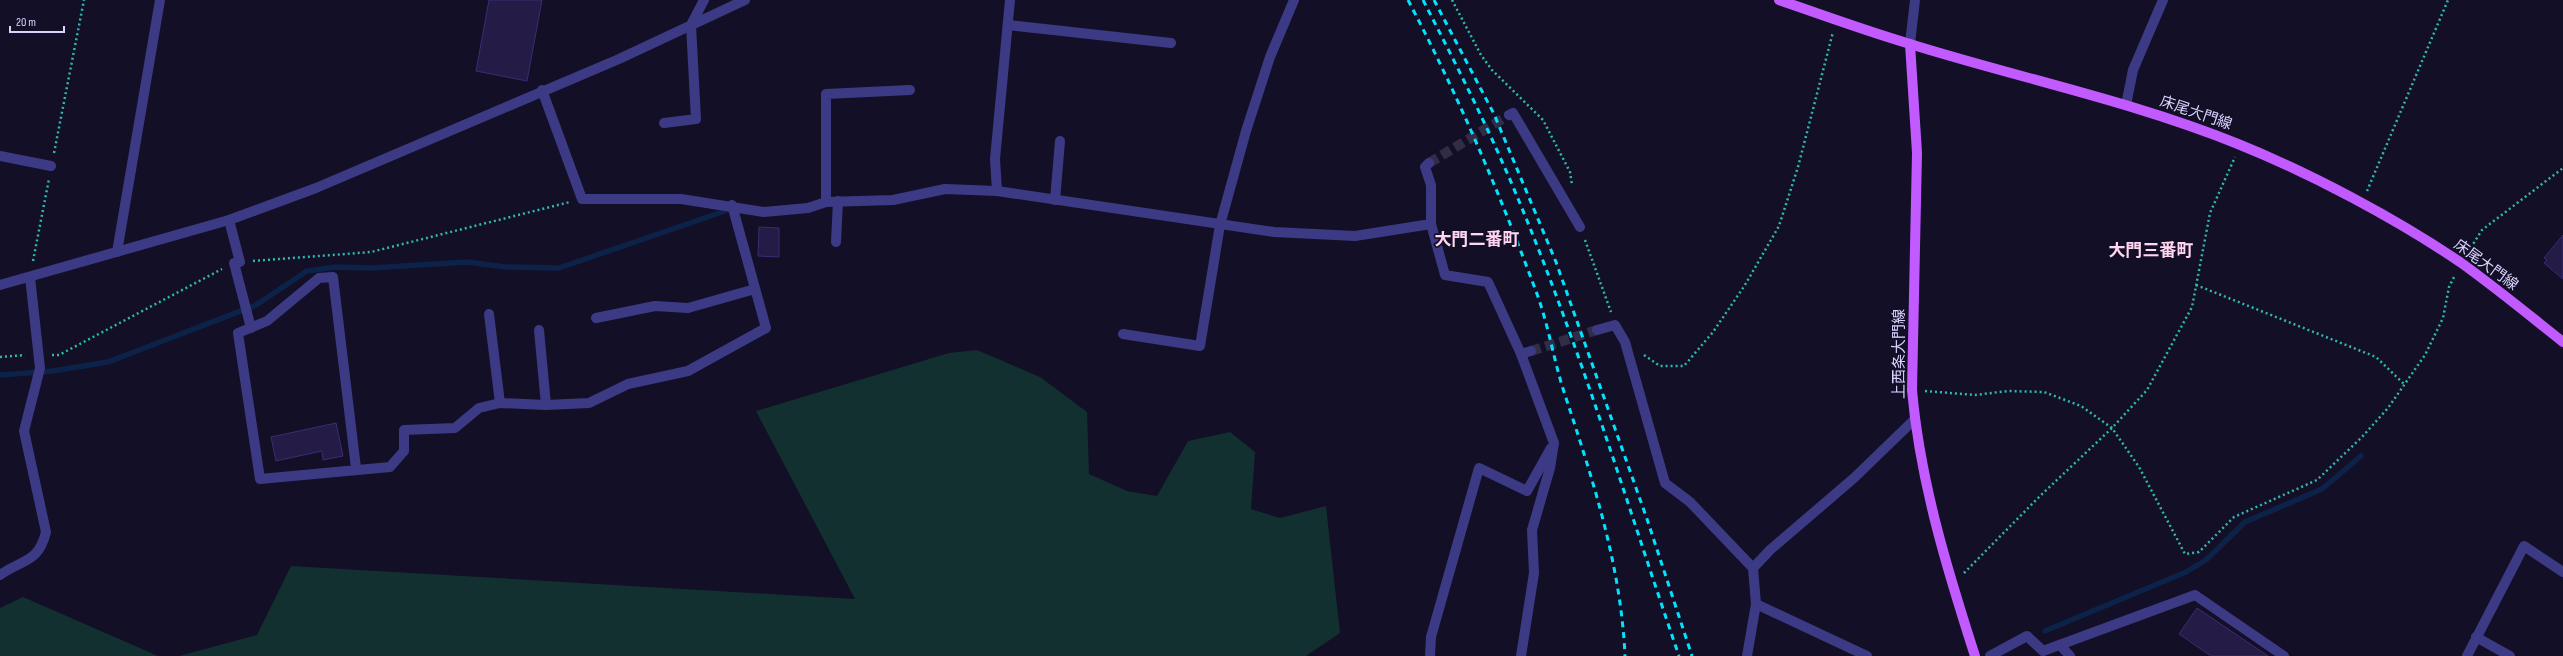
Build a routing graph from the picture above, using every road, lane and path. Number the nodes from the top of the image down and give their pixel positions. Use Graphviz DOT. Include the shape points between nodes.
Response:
graph roads {
  1 [pos="84,0"];
  2 [pos="160,0"];
  3 [pos="704,0"];
  4 [pos="745,0"];
  5 [pos="1010,0"];
  6 [pos="1294,0"];
  7 [pos="1779,0"];
  8 [pos="1915,0"];
  9 [pos="2163,0"];
  10 [pos="2448,0"];
  11 [pos="1836,20"];
  12 [pos="691,25"];
  13 [pos="1008,25"];
  14 [pos="1171,44"];
  15 [pos="1910,44"];
  16 [pos="542,90"];
  17 [pos="910,90"];
  18 [pos="2126,105"];
  19 [pos="1509,115"];
  20 [pos="664,123"];
  21 [pos="1060,141"];
  22 [pos="2241,144"];
  23 [pos="0,156"];
  24 [pos="1429,164"];
  25 [pos="52,166"];
  26 [pos="2563,168"];
  27 [pos="997,191"];
  28 [pos="582,200"];
  29 [pos="1056,200"];
  30 [pos="838,201"];
  31 [pos="826,202"];
  32 [pos="2362,204"];
  33 [pos="732,205"];
  34 [pos="229,220"];
  35 [pos="1431,224"];
  36 [pos="1220,225"];
  37 [pos="1580,228"];
  38 [pos="836,242"];
  39 [pos="117,252"];
  40 [pos="237,263"];
  41 [pos="2460,263"];
  42 [pos="30,277"];
  43 [pos="2,281"];
  44 [pos="2196,285"];
  45 [pos="755,289"];
  46 [pos="489,314"];
  47 [pos="596,318"];
  48 [pos="1615,325"];
  49 [pos="251,328"];
  50 [pos="539,330"];
  51 [pos="1597,330"];
  52 [pos="1122,334"];
  53 [pos="1625,342"];
  54 [pos="2563,342"];
  55 [pos="39,354"];
  56 [pos="0,357"];
  57 [pos="2404,384"];
  58 [pos="1912,390"];
  59 [pos="500,403"];
  60 [pos="546,405"];
  61 [pos="1915,419"];
  62 [pos="2112,428"];
  63 [pos="1554,443"];
  64 [pos="356,468"];
  65 [pos="1753,568"];
  66 [pos="2563,572"];
  67 [pos="0,575"];
  68 [pos="1952,585"];
  69 [pos="1756,604"];
  70 [pos="2476,637"];
  71 [pos="2060,645"];
  72 [pos="1430,656"];
  73 [pos="1521,656"];
  74 [pos="1748,656"];
  75 [pos="1866,656"];
  76 [pos="1975,656"];
  77 [pos="1990,656"];
  78 [pos="2070,656"];
  79 [pos="2284,656"];
  80 [pos="2467,656"];
  81 [pos="2510,656"];
  1 -- 25 [label="path"];
  2 -- 39 [label="street"];
  3 -- 12 [label="street"];
  4 -- 12 [label="street"];
  5 -- 13 [label="street"];
  6 -- 36 [label="street" via="1268,65"];
  7 -- 11 [label="main road, 床尾大門線"];
  8 -- 15 [label="street"];
  9 -- 18 [label="street" via="2133,70"];
  10 -- 32 [label="path"];
  11 -- 15 [label="main road, 床尾大門線"];
  11 -- 53 [label="path" via="1798,167 1779,226 1745,285 1713,332 1684,366 1660,366"];
  12 -- 16 [label="street" via="619,59"];
  12 -- 20 [label="street" via="696,119"];
  13 -- 14 [label="street"];
  13 -- 27 [label="street" via="995,159"];
  15 -- 18 [label="main road, 床尾大門線"];
  15 -- 58 [label="main road, 上西条大門線" via="1917,153"];
  16 -- 28 [label="street"];
  16 -- 34 [label="street" via="316,188"];
  17 -- 31 [label="street" via="826,94"];
  18 -- 22 [label="main road, 床尾大門線"];
  19 -- 37 [label="street" via="1513,113"];
  21 -- 29 [label="street"];
  22 -- 32 [label="main road, 床尾大門線"];
  22 -- 44 [label="path" via="2210,213"];
  23 -- 25 [label="street"];
  24 -- 35 [label="street" via="1425,167 1431,185"];
  25 -- 42 [label="path"];
  26 -- 41 [label="path" via="2482,230"];
  27 -- 29 [label="street"];
  27 -- 30 [label="street" via="945,188 893,200"];
  28 -- 33 [label="street" via="681,199"];
  28 -- 40 [label="path" via="371,252"];
  29 -- 36 [label="street"];
  30 -- 31 [label="street"];
  30 -- 38 [label="street"];
  31 -- 33 [label="street" via="808,208 764,212"];
  32 -- 41 [label="main road, 床尾大門線"];
  33 -- 45 [label="street"];
  34 -- 39 [label="street"];
  34 -- 40 [label="street"];
  35 -- 36 [label="street" via="1355,236 1274,232"];
  35 -- 63 [label="street" via="1445,275 1488,282 1526,353"];
  36 -- 52 [label="street" via="1200,346"];
  37 -- 48 [label="path" via="1597,268"];
  39 -- 42 [label="street"];
  40 -- 49 [label="street"];
  40 -- 55 [label="path" via="59,355"];
  41 -- 54 [label="main road, 床尾大門線"];
  41 -- 57 [label="path" via="2450,287 2442,318 2425,354"];
  42 -- 43 [label="street"];
  42 -- 55 [label="street"];
  44 -- 57 [label="path" via="2376,357"];
  44 -- 62 [label="path" via="2192,307 2147,390"];
  45 -- 47 [label="street" via="688,308 655,306"];
  45 -- 60 [label="street" via="766,328 688,371 628,384 589,403"];
  46 -- 59 [label="street"];
  48 -- 51 [label="street"];
  48 -- 53 [label="street"];
  49 -- 64 [label="street" via="238,333 260,478"];
  49 -- 64 [label="street" via="267,321 319,278 334,277"];
  50 -- 60 [label="street"];
  53 -- 65 [label="street" via="1665,483 1690,502"];
  55 -- 56 [label="path"];
  55 -- 67 [label="street" via="40,368 24,431 46,532 42,547 24,564"];
  57 -- 62 [label="path" via="2378,420 2317,480 2234,517 2199,552 2185,554 2139,467"];
  58 -- 61 [label="main road, 上西条大門線"];
  58 -- 62 [label="path" via="1974,395 2008,391 2044,392 2081,406"];
  59 -- 60 [label="street"];
  59 -- 64 [label="street" via="479,408 455,428 404,430 404,450 390,467"];
  61 -- 65 [label="street" via="1854,478 1770,550"];
  61 -- 68 [label="main road, 上西条大門線" via="1924,479"];
  62 -- 68 [label="path"];
  63 -- 72 [label="street" via="1527,491 1479,468 1431,637"];
  63 -- 73 [label="street" via="1550,468 1532,530 1534,574"];
  65 -- 69 [label="street"];
  66 -- 70 [label="street" via="2524,546"];
  68 -- 76 [label="main road, 上西条大門線"];
  69 -- 74 [label="street"];
  69 -- 75 [label="street"];
  70 -- 80 [label="street"];
  70 -- 81 [label="street"];
  71 -- 77 [label="street" via="2043,651 2026,636"];
  71 -- 78 [label="street"];
  71 -- 79 [label="street" via="2195,595"];
}
